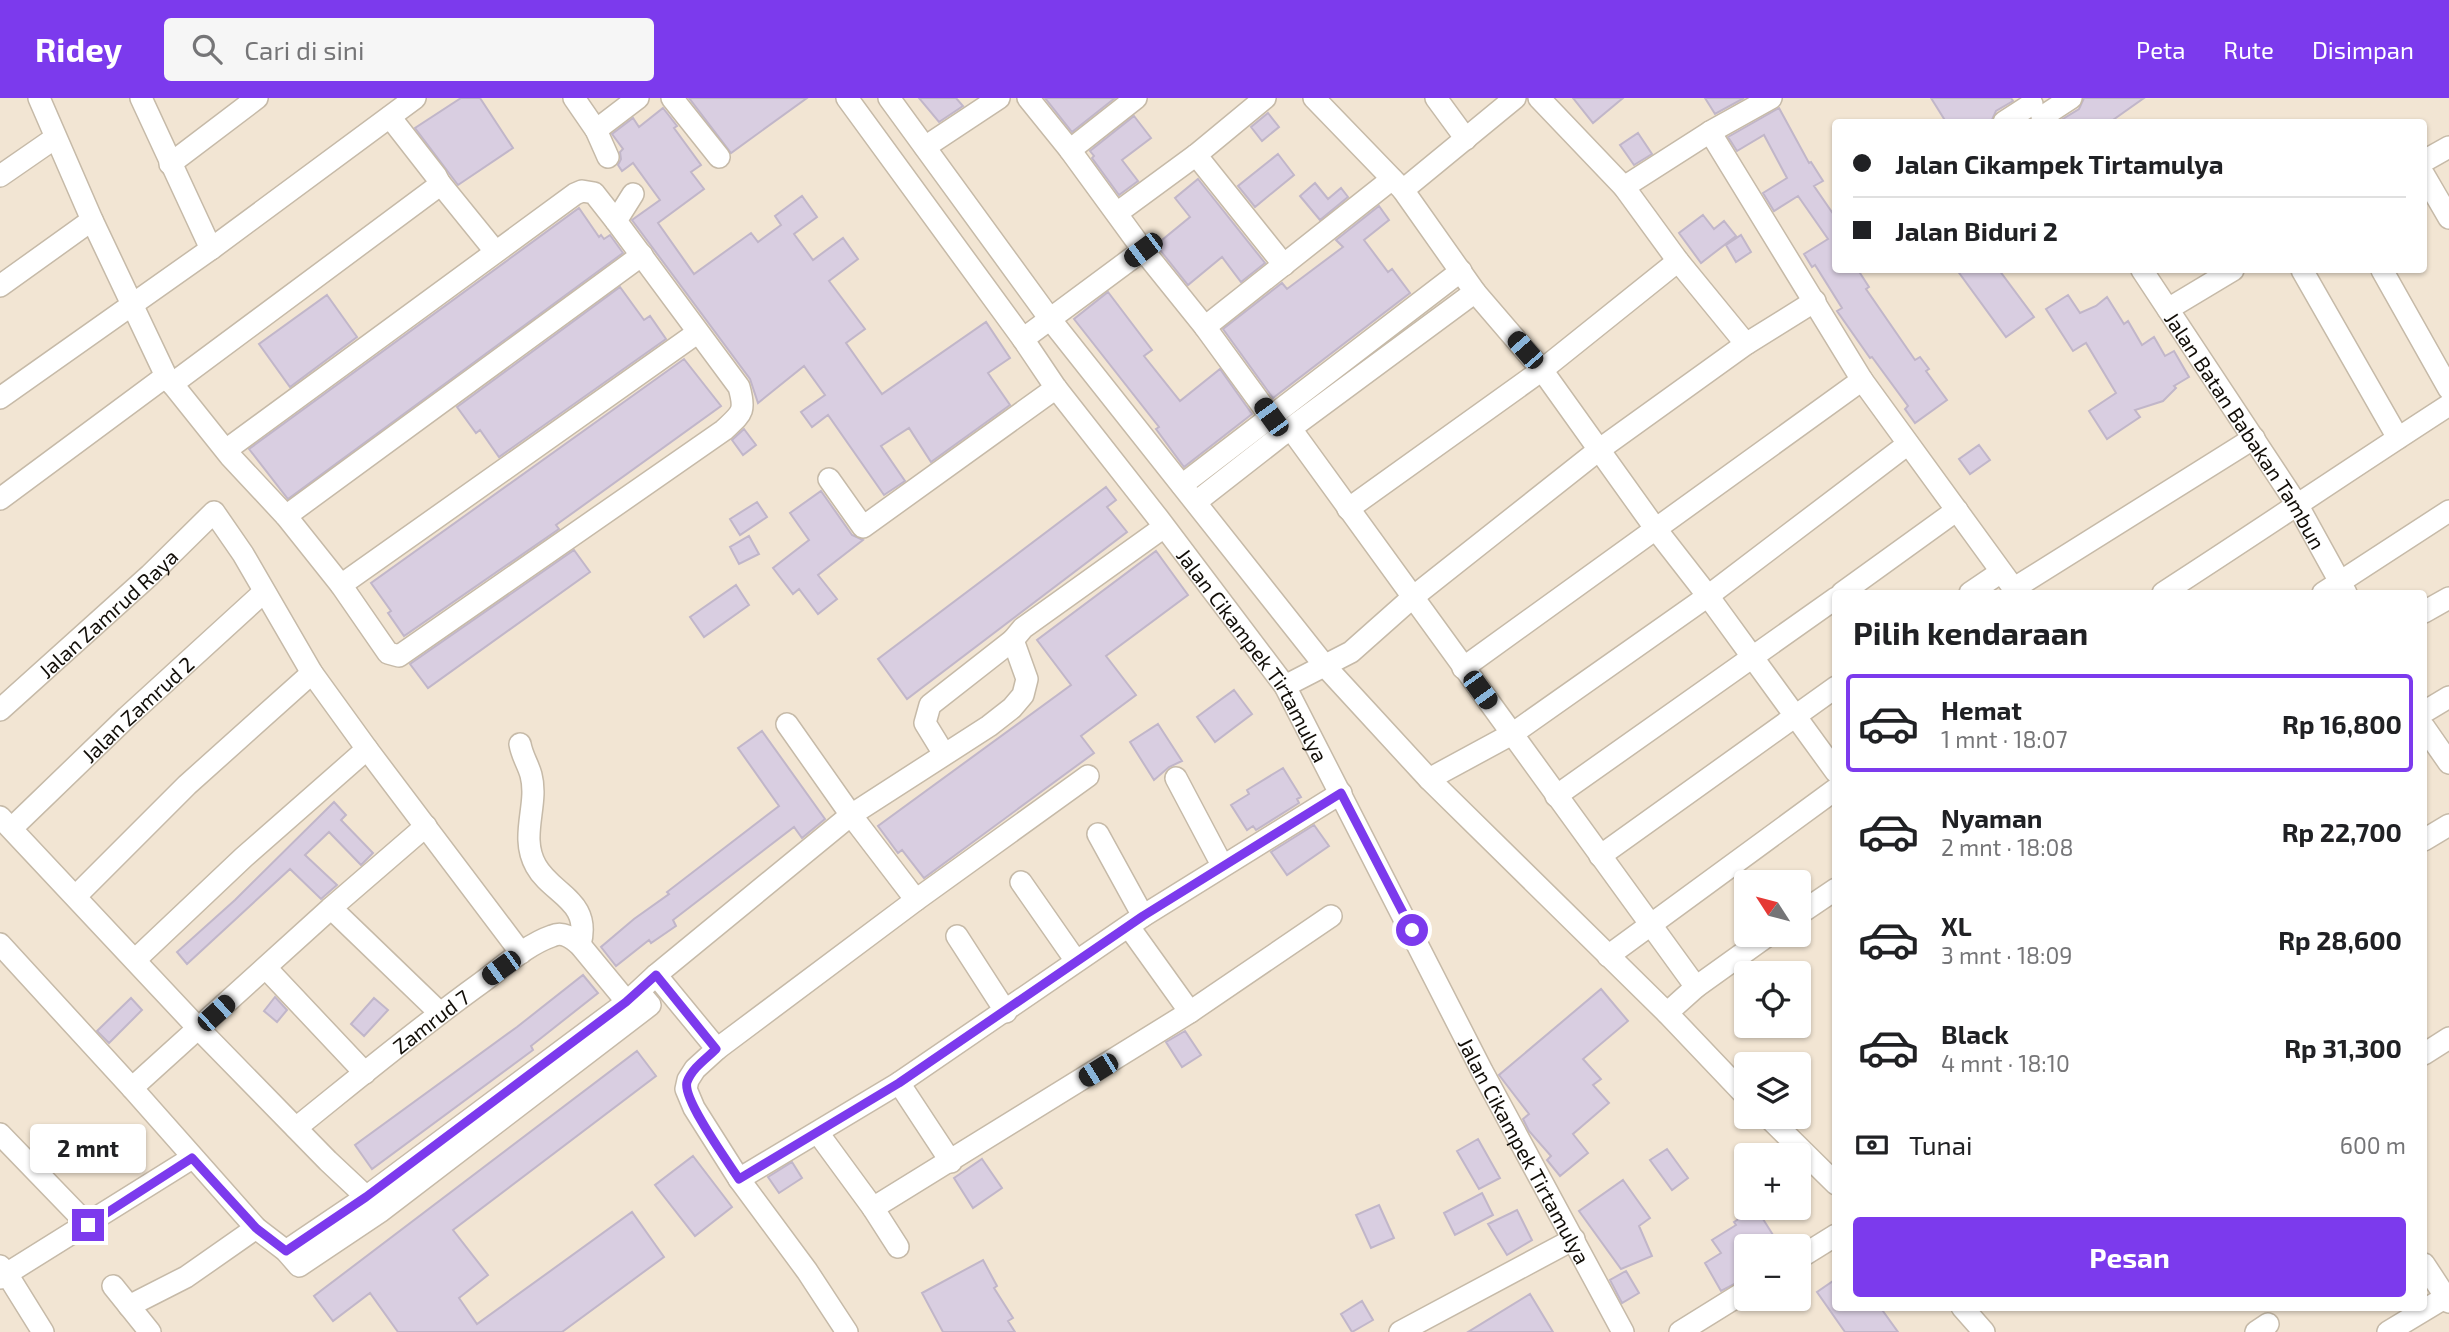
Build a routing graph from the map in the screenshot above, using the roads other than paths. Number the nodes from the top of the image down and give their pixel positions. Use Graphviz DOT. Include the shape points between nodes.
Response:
graph roads {
  1 [pos="38,98"];
  2 [pos="141,98"];
  3 [pos="257,98"];
  4 [pos="574,98"];
  5 [pos="638,98"];
  6 [pos="672,98"];
  7 [pos="847,98"];
  8 [pos="889,98"];
  9 [pos="999,98"];
  10 [pos="1028,98"];
  11 [pos="1136,98"];
  12 [pos="1265,98"];
  13 [pos="1314,98"];
  14 [pos="1436,98"];
  15 [pos="1515,98"];
  16 [pos="1539,98"];
  17 [pos="1770,98"];
  18 [pos="2071,98"];
  19 [pos="400,105"];
  20 [pos="2037,110"];
  21 [pos="2012,119"];
  22 [pos="596,130"];
  23 [pos="1710,132"];
  24 [pos="55,138"];
  25 [pos="1466,139"];
  26 [pos="925,147"];
  27 [pos="2449,147"];
  28 [pos="1070,150"];
  29 [pos="1196,155"];
  30 [pos="608,157"];
  31 [pos="719,157"];
  32 [pos="2427,159"];
  33 [pos="170,164"];
  34 [pos="0,176"];
  35 [pos="2427,180"];
  36 [pos="439,182"];
  37 [pos="1397,184"];
  38 [pos="1625,187"];
  39 [pos="633,194"];
  40 [pos="1117,214"];
  41 [pos="2449,218"];
  42 [pos="92,220"];
  43 [pos="616,220"];
  44 [pos="211,249"];
  45 [pos="1143,250"];
  46 [pos="495,251"];
  47 [pos="642,255"];
  48 [pos="1678,261"];
  49 [pos="1283,265"];
  50 [pos="1461,271"];
  51 [pos="2144,273"];
  52 [pos="2228,273"];
  53 [pos="2304,273"];
  54 [pos="2384,273"];
  55 [pos="0,286"];
  56 [pos="1475,292"];
  57 [pos="1815,301"];
  58 [pos="131,305"];
  59 [pos="2168,309"];
  60 [pos="1050,319"];
  61 [pos="1205,327"];
  62 [pos="696,333"];
  63 [pos="1023,339"];
  64 [pos="1746,344"];
  65 [pos="1542,370"];
  66 [pos="169,380"];
  67 [pos="1863,380"];
  68 [pos="1056,388"];
  69 [pos="2449,389"];
  70 [pos="0,398"];
  71 [pos="2449,405"];
  72 [pos="1282,427"];
  73 [pos="2254,438"];
  74 [pos="2398,438"];
  75 [pos="1908,443"];
  76 [pos="1600,449"];
  77 [pos="226,450"];
  78 [pos="829,479"];
  79 [pos="1189,493"];
  80 [pos="0,499"];
  81 [pos="2298,506"];
  82 [pos="1348,509"];
  83 [pos="1957,510"];
  84 [pos="2449,511"];
  85 [pos="286,516"];
  86 [pos="1161,522"];
  87 [pos="1655,528"];
  88 [pos="2011,584"];
  89 [pos="341,585"];
  90 [pos="1846,590"];
  91 [pos="1984,590"];
  92 [pos="2168,590"];
  93 [pos="2337,590"];
  94 [pos="264,592"];
  95 [pos="1708,596"];
  96 [pos="1413,597"];
  97 [pos="2449,598"];
  98 [pos="1832,601"];
  99 [pos="2427,610"];
  100 [pos="1013,640"];
  101 [pos="1753,658"];
  102 [pos="1325,666"];
  103 [pos="1463,668"];
  104 [pos="312,673"];
  105 [pos="1285,686"];
  106 [pos="1832,690"];
  107 [pos="2449,697"];
  108 [pos="0,710"];
  109 [pos="2427,710"];
  110 [pos="1796,715"];
  111 [pos="787,724"];
  112 [pos="1512,734"];
  113 [pos="2428,741"];
  114 [pos="520,744"];
  115 [pos="367,750"];
  116 [pos="944,754"];
  117 [pos="2449,763"];
  118 [pos="1832,766"];
  119 [pos="1088,776"];
  120 [pos="1176,778"];
  121 [pos="1429,779"];
  122 [pos="1832,792"];
  123 [pos="1341,793"];
  124 [pos="1556,796"];
  125 [pos="852,815"];
  126 [pos="6,822"];
  127 [pos="2449,825"];
  128 [pos="426,826"];
  129 [pos="1098,834"];
  130 [pos="2427,838"];
  131 [pos="1600,856"];
  132 [pos="1222,866"];
  133 [pos="1021,883"];
  134 [pos="1832,891"];
  135 [pos="76,896"];
  136 [pos="916,900"];
  137 [pos="1811,906"];
  138 [pos="331,908"];
  139 [pos="1331,916"];
  140 [pos="1136,922"];
  141 [pos="1650,924"];
  142 [pos="957,936"];
  143 [pos="0,944"];
  144 [pos="580,945"];
  145 [pos="1752,947"];
  146 [pos="522,953"];
  147 [pos="1608,956"];
  148 [pos="135,960"];
  149 [pos="1076,961"];
  150 [pos="266,968"];
  151 [pos="656,975"];
  152 [pos="1696,987"];
  153 [pos="633,997"];
  154 [pos="1006,1012"];
  155 [pos="1190,1012"];
  156 [pos="440,1013"];
  157 [pos="1667,1013"];
  158 [pos="199,1029"];
  159 [pos="2449,1038"];
  160 [pos="716,1049"];
  161 [pos="2427,1052"];
  162 [pos="365,1073"];
  163 [pos="899,1083"];
  164 [pos="1734,1083"];
  165 [pos="132,1088"];
  166 [pos="296,1128"];
  167 [pos="1780,1129"];
  168 [pos="818,1133"];
  169 [pos="0,1134"];
  170 [pos="192,1158"];
  171 [pos="951,1162"];
  172 [pos="739,1179"];
  173 [pos="1832,1180"];
  174 [pos="374,1204"];
  175 [pos="873,1208"];
  176 [pos="88,1225"];
  177 [pos="256,1228"];
  178 [pos="1832,1238"];
  179 [pos="1574,1239"];
  180 [pos="898,1247"];
  181 [pos="1811,1251"];
  182 [pos="2427,1268"];
  183 [pos="2,1273"];
  184 [pos="113,1286"];
  185 [pos="1734,1298"];
  186 [pos="2448,1299"];
  187 [pos="129,1306"];
  188 [pos="1966,1311"];
  189 [pos="2426,1311"];
  190 [pos="2427,1311"];
  191 [pos="43,1332"];
  192 [pos="150,1332"];
  193 [pos="846,1332"];
  194 [pos="1401,1332"];
  195 [pos="1623,1332"];
  196 [pos="1680,1332"];
  197 [pos="1984,1332"];
  198 [pos="2388,1332"];
  1 -- 24 [label="street"];
  2 -- 33 [label="street"];
  3 -- 33 [label="street"];
  4 -- 22 [label="street"];
  5 -- 22 [label="street"];
  6 -- 31 [label="street"];
  7 -- 63 [label="street, Jalan Cikampek Tirtamulya"];
  8 -- 26 [label="street"];
  9 -- 26 [label="street"];
  10 -- 28 [label="street"];
  11 -- 28 [label="street"];
  12 -- 29 [label="street"];
  13 -- 37 [label="street"];
  14 -- 25 [label="street"];
  15 -- 25 [label="street"];
  16 -- 38 [label="street"];
  17 -- 23 [label="street"];
  18 -- 20 [label="street"];
  19 -- 36 [label="street"];
  19 -- 44 [label="street"];
  20 -- 21 [label="street"];
  22 -- 30 [label="street"];
  23 -- 38 [label="street"];
  23 -- 57 [label="street"];
  24 -- 34 [label="street"];
  24 -- 42 [label="street"];
  25 -- 37 [label="street"];
  26 -- 60 [label="street"];
  27 -- 32 [label="street"];
  28 -- 40 [label="street"];
  29 -- 40 [label="street"];
  29 -- 49 [label="street"];
  33 -- 44 [label="street"];
  35 -- 41 [label="street"];
  36 -- 46 [label="street"];
  36 -- 66 [label="street"];
  37 -- 49 [label="street"];
  37 -- 50 [label="street"];
  38 -- 48 [label="street"];
  39 -- 43 [label="street"];
  40 -- 45 [label="street"];
  42 -- 55 [label="street"];
  42 -- 58 [label="street"];
  43 -- 46 [label="street" via="594,193 582,191"];
  43 -- 47 [label="street"];
  44 -- 58 [label="street"];
  45 -- 60 [label="street"];
  45 -- 61 [label="street"];
  46 -- 77 [label="street"];
  47 -- 62 [label="street"];
  47 -- 85 [label="street"];
  48 -- 64 [label="street"];
  48 -- 65 [label="street"];
  49 -- 61 [label="street"];
  50 -- 56 [label="street"];
  50 -- 72 [label="street"];
  51 -- 59 [label="street, Jalan Batan Babakan Tambun"];
  52 -- 59 [label="street"];
  53 -- 74 [label="street"];
  54 -- 69 [label="street"];
  56 -- 65 [label="street"];
  56 -- 72 [label="street"];
  57 -- 64 [label="street"];
  57 -- 67 [label="street"];
  58 -- 66 [label="street"];
  58 -- 70 [label="street"];
  59 -- 73 [label="street, Jalan Batan Babakan Tambun"];
  60 -- 63 [label="street"];
  60 -- 79 [label="street"];
  61 -- 72 [label="street"];
  62 -- 89 [label="street"];
  62 -- 89 [label="street" via="738,387 744,403 743,411 724,430 399,656 388,653"];
  63 -- 68 [label="street, Jalan Cikampek Tirtamulya"];
  64 -- 76 [label="street"];
  65 -- 76 [label="street"];
  65 -- 82 [label="street"];
  66 -- 77 [label="street"];
  66 -- 80 [label="street"];
  67 -- 75 [label="street"];
  67 -- 87 [label="street"];
  68 -- 78 [label="street" via="863,527"];
  68 -- 86 [label="street, Jalan Cikampek Tirtamulya"];
  71 -- 74 [label="street"];
  72 -- 79 [label="street"];
  72 -- 82 [label="street"];
  73 -- 81 [label="street, Jalan Batan Babakan Tambun"];
  73 -- 88 [label="street"];
  74 -- 81 [label="street"];
  75 -- 83 [label="street"];
  75 -- 95 [label="street"];
  76 -- 87 [label="street"];
  76 -- 96 [label="street"];
  77 -- 85 [label="street"];
  79 -- 86 [label="street"];
  79 -- 102 [label="street"];
  81 -- 92 [label="street"];
  81 -- 93 [label="street, Jalan Batan Babakan Tambun"];
  82 -- 96 [label="street"];
  83 -- 88 [label="street"];
  83 -- 90 [label="street"];
  84 -- 93 [label="street"];
  85 -- 89 [label="street"];
  86 -- 100 [label="street"];
  86 -- 105 [label="street, Jalan Cikampek Tirtamulya"];
  87 -- 95 [label="street"];
  87 -- 103 [label="street"];
  88 -- 91 [label="street"];
  94 -- 104 [label="street"];
  94 -- 108 [label="street, Jalan Zamrud Raya" via="214,513"];
  94 -- 126 [label="street, Jalan Zamrud 2"];
  95 -- 101 [label="street"];
  95 -- 112 [label="street"];
  96 -- 102 [label="street" via="1362,644"];
  96 -- 103 [label="street"];
  97 -- 99 [label="street"];
  98 -- 101 [label="street"];
  100 -- 116 [label="street" via="1027,679 1023,695 989,726"];
  100 -- 116 [label="street" via="930,705 925,723"];
  101 -- 110 [label="street"];
  101 -- 124 [label="street"];
  102 -- 105 [label="street"];
  102 -- 121 [label="street"];
  103 -- 112 [label="street"];
  104 -- 115 [label="street"];
  104 -- 135 [label="street" via="187,786"];
  105 -- 123 [label="street, Jalan Cikampek Tirtamulya"];
  106 -- 110 [label="street"];
  107 -- 109 [label="street"];
  110 -- 118 [label="street"];
  110 -- 131 [label="street"];
  111 -- 125 [label="street"];
  112 -- 121 [label="street"];
  112 -- 124 [label="street"];
  113 -- 117 [label="street"];
  114 -- 144 [label="street" via="531,775 528,823 533,862 579,914 584,933"];
  115 -- 128 [label="street"];
  115 -- 148 [label="street"];
  116 -- 125 [label="street"];
  119 -- 136 [label="street"];
  120 -- 132 [label="street"];
  121 -- 147 [label="street"];
  122 -- 141 [label="street"];
  123 -- 132 [label="street"];
  123 -- 179 [label="street, Jalan Cikampek Tirtamulya" via="1482,1071"];
  124 -- 131 [label="street"];
  125 -- 136 [label="street"];
  125 -- 151 [label="street"];
  126 -- 135 [label="street"];
  127 -- 130 [label="street"];
  128 -- 138 [label="street"];
  128 -- 146 [label="street"];
  129 -- 140 [label="street"];
  131 -- 141 [label="street"];
  132 -- 140 [label="street"];
  133 -- 149 [label="street"];
  134 -- 137 [label="street"];
  135 -- 148 [label="street"];
  136 -- 160 [label="street"];
  138 -- 150 [label="street"];
  138 -- 156 [label="street"];
  139 -- 155 [label="street"];
  140 -- 149 [label="street"];
  140 -- 155 [label="street"];
  141 -- 147 [label="street"];
  141 -- 152 [label="street"];
  142 -- 154 [label="street"];
  143 -- 165 [label="street"];
  144 -- 146 [label="street, Zamrud 7" via="572,937 553,935"];
  144 -- 153 [label="street"];
  145 -- 152 [label="street"];
  146 -- 156 [label="street, Zamrud 7"];
  147 -- 157 [label="street"];
  148 -- 158 [label="street"];
  149 -- 154 [label="street"];
  150 -- 158 [label="street"];
  150 -- 162 [label="street"];
  151 -- 153 [label="street"];
  151 -- 160 [label="street"];
  152 -- 157 [label="street"];
  153 -- 174 [label="street"];
  154 -- 163 [label="street"];
  155 -- 171 [label="street"];
  156 -- 162 [label="street, Zamrud 7"];
  157 -- 164 [label="street"];
  158 -- 165 [label="street"];
  158 -- 166 [label="street"];
  159 -- 161 [label="street"];
  160 -- 172 [label="street" via="695,1069 686,1089"];
  162 -- 166 [label="street, Zamrud 7"];
  163 -- 168 [label="street"];
  163 -- 171 [label="street"];
  165 -- 170 [label="street"];
  166 -- 174 [label="street"];
  167 -- 173 [label="street"];
  168 -- 172 [label="street"];
  168 -- 175 [label="street"];
  169 -- 176 [label="street"];
  170 -- 176 [label="street"];
  170 -- 177 [label="street"];
  171 -- 175 [label="street"];
  172 -- 193 [label="street"];
  174 -- 177 [label="street" via="286,1251"];
  175 -- 180 [label="street"];
  176 -- 183 [label="street"];
  177 -- 187 [label="street" via="186,1277"];
  178 -- 181 [label="street"];
  179 -- 194 [label="street"];
  179 -- 195 [label="street, Jalan Cikampek Tirtamulya"];
  182 -- 186 [label="street"];
  183 -- 191 [label="street"];
  184 -- 187 [label="street"];
  185 -- 196 [label="street"];
  186 -- 190 [label="street"];
  187 -- 192 [label="street"];
  188 -- 197 [label="street"];
  189 -- 198 [label="street"];
}
